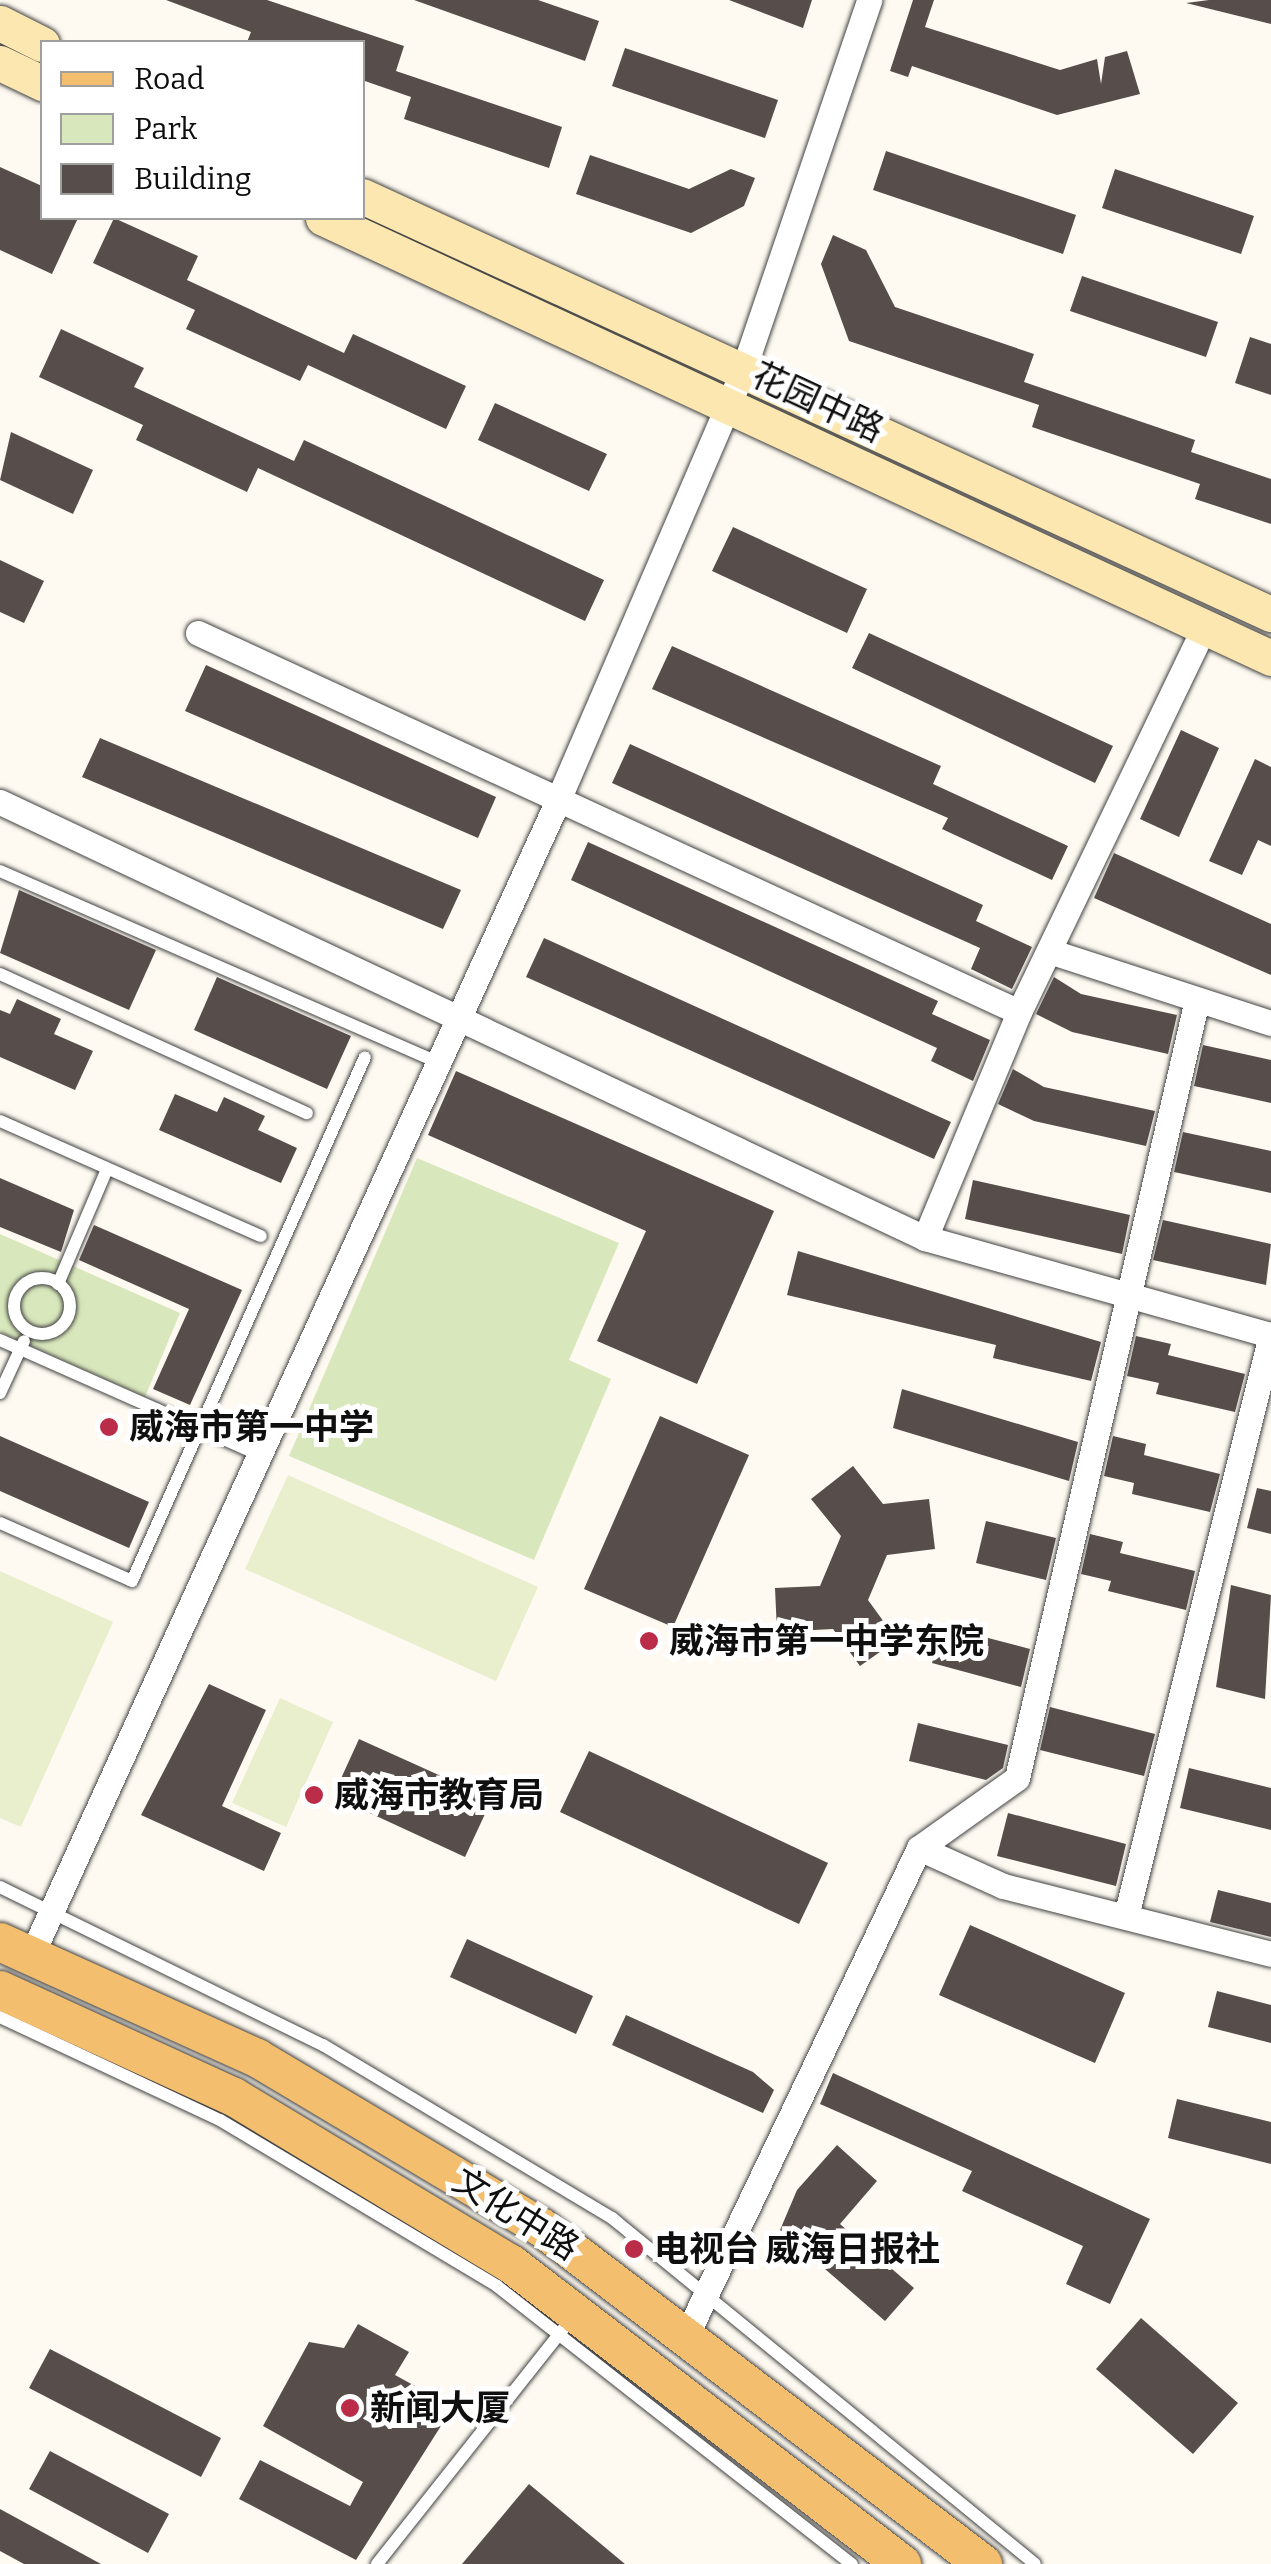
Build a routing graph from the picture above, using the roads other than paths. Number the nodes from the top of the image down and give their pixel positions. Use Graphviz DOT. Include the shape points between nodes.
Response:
graph roads {
  1 [pos="869,0"];
  2 [pos="0,23"];
  3 [pos="40,43"];
  4 [pos="0,63"];
  5 [pos="40,83"];
  6 [pos="365,197"];
  7 [pos="327,220"];
  8 [pos="744,368"];
  9 [pos="726,410"];
  10 [pos="1271,614"];
  11 [pos="198,633"];
  12 [pos="1196,644"];
  13 [pos="1271,658"];
  14 [pos="558,800"];
  15 [pos="0,802"];
  16 [pos="0,871"];
  17 [pos="1049,951"];
  18 [pos="0,974"];
  19 [pos="1196,1004"];
  20 [pos="1019,1012"];
  21 [pos="462,1013"];
  22 [pos="1271,1024"];
  23 [pos="365,1056"];
  24 [pos="439,1064"];
  25 [pos="307,1113"];
  26 [pos="0,1120"];
  27 [pos="107,1169"];
  28 [pos="261,1236"];
  29 [pos="925,1238"];
  30 [pos="58,1284"];
  31 [pos="1125,1294"];
  32 [pos="28,1331"];
  33 [pos="0,1340"];
  34 [pos="20,1348"];
  35 [pos="0,1393"];
  36 [pos="204,1430"];
  37 [pos="260,1455"];
  38 [pos="0,1523"];
  39 [pos="920,1848"];
  40 [pos="0,1887"];
  41 [pos="53,1910"];
  42 [pos="1126,1916"];
  43 [pos="16,1949"];
  44 [pos="1271,1954"];
  45 [pos="0,1990"];
  46 [pos="0,2017"];
  47 [pos="709,2290"];
  48 [pos="570,2322"];
  49 [pos="688,2332"];
  50 [pos="377,2564"];
  51 [pos="852,2564"];
  52 [pos="902,2564"];
  53 [pos="983,2564"];
  54 [pos="1034,2564"];
  1 -- 8 [label="street"];
  2 -- 3 [label="main road"];
  4 -- 5 [label="main road"];
  6 -- 8 [label="main road, 花园中路"];
  7 -- 9 [label="main road"];
  8 -- 9 [label="street"];
  8 -- 10 [label="main road, 花园中路"];
  9 -- 13 [label="main road"];
  9 -- 14 [label="street"];
  11 -- 14 [label="street"];
  12 -- 17 [label="street"];
  14 -- 20 [label="street"];
  14 -- 21 [label="street"];
  15 -- 21 [label="street"];
  16 -- 24 [label="lane"];
  17 -- 19 [label="street"];
  17 -- 20 [label="street"];
  18 -- 25 [label="lane"];
  19 -- 22 [label="street"];
  19 -- 31 [label="street"];
  20 -- 29 [label="street"];
  21 -- 24 [label="street"];
  21 -- 29 [label="street"];
  23 -- 36 [label="lane"];
  24 -- 37 [label="street"];
  26 -- 27 [label="lane"];
  27 -- 28 [label="lane"];
  27 -- 30 [label="lane"];
  29 -- 31 [label="street"];
  30 -- 32 [label="lane" via="70,1306 64,1324"];
  30 -- 32 [label="lane" via="42,1278 19,1290 14,1307"];
  31 -- 39 [label="street" via="1017,1778"];
  31 -- 42 [label="street" via="1271,1335"];
  32 -- 34 [label="lane"];
  33 -- 34 [label="lane"];
  34 -- 35 [label="lane"];
  34 -- 36 [label="lane"];
  36 -- 37 [label="lane"];
  36 -- 38 [label="lane" via="132,1582"];
  37 -- 41 [label="street"];
  39 -- 42 [label="street" via="1003,1886"];
  39 -- 47 [label="street"];
  40 -- 41 [label="lane"];
  41 -- 43 [label="street"];
  41 -- 47 [label="lane" via="324,2045 612,2218"];
  42 -- 44 [label="street"];
  43 -- 49 [label="main road, 文化中路" via="258,2058 541,2226"];
  45 -- 48 [label="main road, 文化中路" via="234,2098"];
  46 -- 48 [label="lane" via="220,2120"];
  47 -- 49 [label="street"];
  47 -- 54 [label="lane"];
  48 -- 50 [label="lane"];
  48 -- 51 [label="lane"];
  48 -- 52 [label="main road, 文化中路"];
  49 -- 53 [label="main road, 文化中路"];
}
